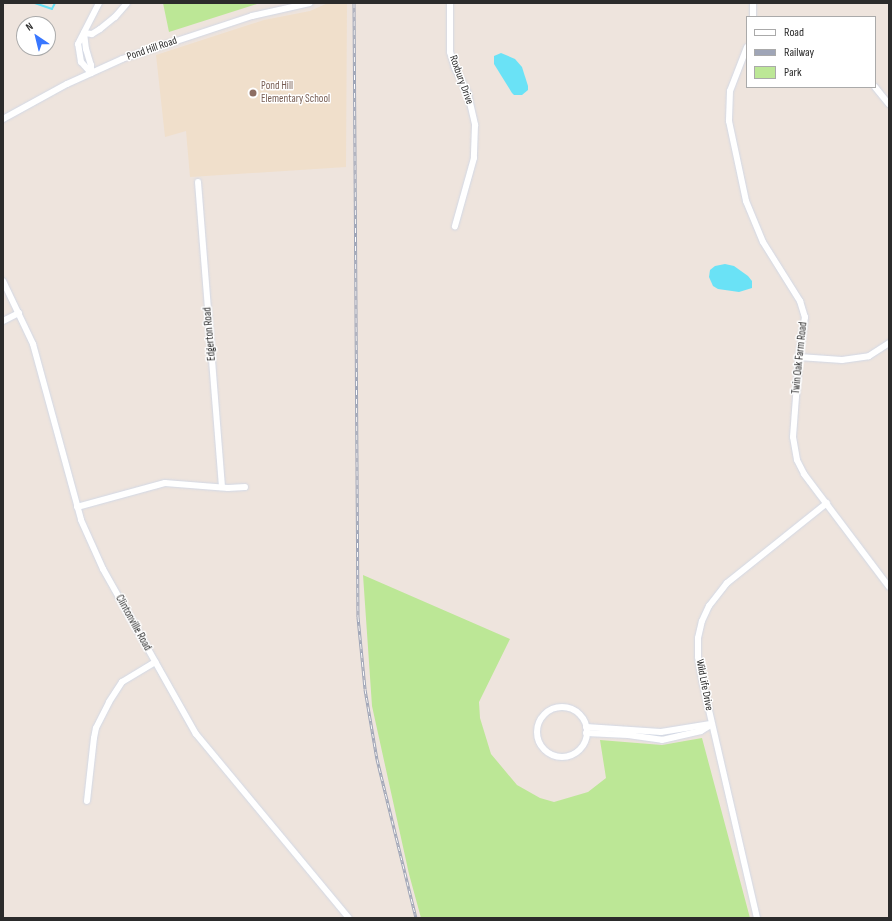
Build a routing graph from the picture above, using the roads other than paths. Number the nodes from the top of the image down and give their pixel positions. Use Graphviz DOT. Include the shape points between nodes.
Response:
graph roads {
  1 [pos="99,3"];
  2 [pos="127,3"];
  3 [pos="310,3"];
  4 [pos="450,3"];
  5 [pos="753,3"];
  6 [pos="753,16"];
  7 [pos="84,33"];
  8 [pos="746,50"];
  9 [pos="91,73"];
  10 [pos="876,88"];
  11 [pos="889,104"];
  12 [pos="3,119"];
  13 [pos="198,182"];
  14 [pos="455,226"];
  15 [pos="3,282"];
  16 [pos="19,313"];
  17 [pos="3,321"];
  18 [pos="889,343"];
  19 [pos="799,357"];
  20 [pos="222,487"];
  21 [pos="245,487"];
  22 [pos="827,503"];
  23 [pos="77,507"];
  24 [pos="889,587"];
  25 [pos="155,662"];
  26 [pos="712,724"];
  27 [pos="586,730"];
  28 [pos="624,732"];
  29 [pos="660,732"];
  30 [pos="662,740"];
  31 [pos="87,801"];
  32 [pos="349,918"];
  33 [pos="757,918"];
  1 -- 7 [label="street"];
  2 -- 7 [label="street" via="100,29 92,34"];
  3 -- 9 [label="street, Pond Hill Road" via="252,16 139,53"];
  4 -- 14 [label="street, Roxbury Drive" via="450,52 468,94 475,126 474,158"];
  5 -- 6 [label="street"];
  7 -- 9 [label="street"];
  8 -- 19 [label="street, Twin Oak Farm Road" via="730,91 729,121 746,201 763,242 800,301 805,317"];
  9 -- 12 [label="street, Pond Hill Road"];
  10 -- 11 [label="street"];
  13 -- 20 [label="street, Edgerton Road"];
  15 -- 16 [label="street, Clintonville Road"];
  16 -- 17 [label="street"];
  16 -- 23 [label="street, Clintonville Road" via="39,364"];
  18 -- 19 [label="street" via="869,356 842,360"];
  19 -- 22 [label="street, Twin Oak Farm Road" via="793,437 797,460 804,474"];
  20 -- 21 [label="street"];
  20 -- 23 [label="street" via="165,483"];
  22 -- 24 [label="street, Twin Oak Farm Road"];
  22 -- 26 [label="street, Wild Life Drive" via="735,575 709,606 700,630 697,648"];
  23 -- 25 [label="street, Clintonville Road" via="95,553"];
  25 -- 31 [label="street" via="122,682 96,728"];
  25 -- 32 [label="street, Clintonville Road" via="188,722 204,745"];
  26 -- 29 [label="street"];
  26 -- 30 [label="street" via="701,731"];
  26 -- 33 [label="street, Wild Life Drive"];
  27 -- 27 [label="street" via="583,745 577,752 561,757 553,755 541,746 536,730 542,716 556,707 572,709 579,714"];
  27 -- 28 [label="street"];
  28 -- 29 [label="street"];
  28 -- 30 [label="street"];
  29 -- 30 [label="street"];
}
